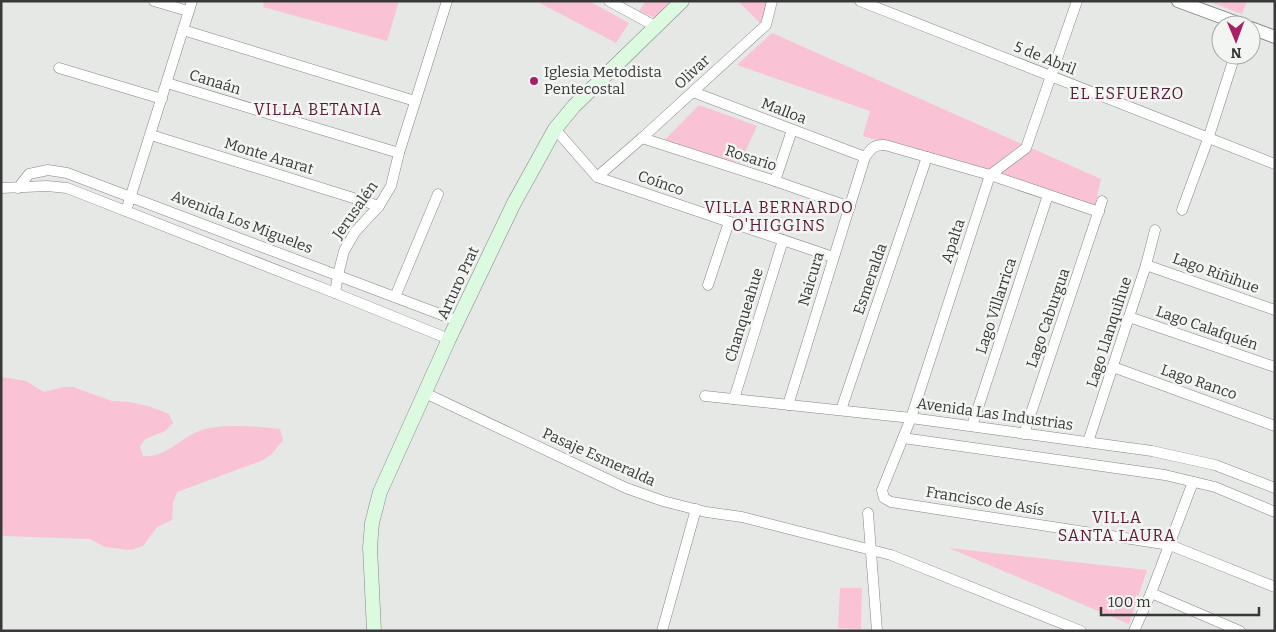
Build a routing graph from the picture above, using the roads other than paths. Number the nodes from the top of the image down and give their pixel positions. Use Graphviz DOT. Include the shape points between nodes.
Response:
graph roads {
  1 [pos="154,1"];
  2 [pos="446,1"];
  3 [pos="609,1"];
  4 [pos="682,1"];
  5 [pos="772,1"];
  6 [pos="860,1"];
  7 [pos="1077,1"];
  8 [pos="1178,1"];
  9 [pos="190,6"];
  10 [pos="1216,15"];
  11 [pos="655,26"];
  12 [pos="183,30"];
  13 [pos="1261,32"];
  14 [pos="1275,37"];
  15 [pos="1232,65"];
  16 [pos="59,68"];
  17 [pos="1051,76"];
  18 [pos="167,83"];
  19 [pos="693,92"];
  20 [pos="162,99"];
  21 [pos="415,101"];
  22 [pos="555,130"];
  23 [pos="792,130"];
  24 [pos="151,135"];
  25 [pos="642,138"];
  26 [pos="1208,139"];
  27 [pos="399,153"];
  28 [pos="927,157"];
  29 [pos="865,158"];
  30 [pos="1275,164"];
  31 [pos="990,175"];
  32 [pos="597,177"];
  33 [pos="775,181"];
  34 [pos="1,188"];
  35 [pos="18,188"];
  36 [pos="438,194"];
  37 [pos="1048,195"];
  38 [pos="131,196"];
  39 [pos="379,206"];
  40 [pos="850,207"];
  41 [pos="1182,210"];
  42 [pos="126,211"];
  43 [pos="728,222"];
  44 [pos="1155,230"];
  45 [pos="784,240"];
  46 [pos="833,257"];
  47 [pos="1146,265"];
  48 [pos="338,275"];
  49 [pos="708,285"];
  50 [pos="335,293"];
  51 [pos="395,297"];
  52 [pos="1275,310"];
  53 [pos="1129,317"];
  54 [pos="458,321"];
  55 [pos="449,339"];
  56 [pos="1113,367"];
  57 [pos="1275,367"];
  58 [pos="425,394"];
  59 [pos="705,396"];
  60 [pos="734,399"];
  61 [pos="788,405"];
  62 [pos="841,410"];
  63 [pos="910,418"];
  64 [pos="972,426"];
  65 [pos="1275,426"];
  66 [pos="1024,434"];
  67 [pos="903,438"];
  68 [pos="1088,442"];
  69 [pos="1193,482"];
  70 [pos="1275,488"];
  71 [pos="891,502"];
  72 [pos="696,509"];
  73 [pos="1275,512"];
  74 [pos="868,513"];
  75 [pos="1170,545"];
  76 [pos="871,550"];
  77 [pos="1275,587"];
  78 [pos="1151,593"];
  79 [pos="1070,629"];
  80 [pos="374,631"];
  81 [pos="662,631"];
  82 [pos="878,631"];
  83 [pos="1081,631"];
  84 [pos="1134,631"];
  85 [pos="1240,631"];
  1 -- 9 [label="street"];
  2 -- 21 [label="street, Jerusalén"];
  3 -- 11 [label="street"];
  4 -- 11 [label="main road, Arturo Prat"];
  5 -- 19 [label="street, Olivar" via="766,24"];
  6 -- 17 [label="street, 5 de Abril"];
  7 -- 17 [label="street"];
  8 -- 10 [label="street"];
  9 -- 12 [label="street"];
  11 -- 22 [label="main road, Arturo Prat" via="574,106"];
  12 -- 18 [label="street"];
  12 -- 21 [label="street"];
  13 -- 14 [label="street"];
  15 -- 26 [label="street"];
  16 -- 20 [label="street"];
  17 -- 26 [label="street, 5 de Abril"];
  17 -- 31 [label="street" via="1026,148"];
  18 -- 20 [label="street"];
  18 -- 27 [label="street, Canaán"];
  19 -- 23 [label="street, Malloa"];
  19 -- 25 [label="street, Olivar"];
  20 -- 24 [label="street"];
  21 -- 27 [label="street, Jerusalén"];
  22 -- 32 [label="street, Coínco"];
  22 -- 54 [label="main road, Arturo Prat" via="514,203"];
  23 -- 29 [label="street, Malloa"];
  23 -- 33 [label="street"];
  24 -- 38 [label="street"];
  24 -- 39 [label="street, Monte Ararat"];
  25 -- 32 [label="street, Olivar"];
  25 -- 33 [label="street, Rosario"];
  26 -- 30 [label="street, 5 de Abril"];
  26 -- 41 [label="street"];
  27 -- 39 [label="street, Jerusalén" via="391,186"];
  28 -- 29 [label="street" via="878,144"];
  28 -- 31 [label="street"];
  28 -- 62 [label="street, Esmeralda"];
  29 -- 40 [label="street, Naicura"];
  31 -- 37 [label="street, Lago Caburgua"];
  31 -- 63 [label="street, Apalta"];
  32 -- 43 [label="street, Coínco"];
  33 -- 40 [label="street, Rosario"];
  34 -- 35 [label="street"];
  35 -- 38 [label="street, Avenida Los Migueles" via="30,174 48,170"];
  35 -- 42 [label="street" via="59,186"];
  36 -- 51 [label="street"];
  37 -- 64 [label="street, Lago Villarrica"];
  37 -- 66 [label="street, Lago Caburgua" via="1101,207"];
  38 -- 42 [label="street"];
  38 -- 48 [label="street, Avenida Los Migueles"];
  39 -- 48 [label="street, Jerusalén" via="354,232 344,251"];
  40 -- 46 [label="street, Naicura"];
  42 -- 50 [label="street"];
  43 -- 45 [label="street, Coínco"];
  43 -- 49 [label="street"];
  44 -- 47 [label="street, Lago Llanquihue"];
  45 -- 46 [label="street, Coínco"];
  45 -- 60 [label="street, Chanqueahue"];
  46 -- 61 [label="street, Naicura"];
  47 -- 52 [label="street, Lago Riñihue"];
  47 -- 53 [label="street, Lago Llanquihue"];
  48 -- 50 [label="street, Jerusalén"];
  48 -- 51 [label="street, Avenida Los Migueles"];
  50 -- 55 [label="street"];
  51 -- 54 [label="street, Avenida Los Migueles"];
  53 -- 56 [label="street, Lago Llanquihue"];
  53 -- 57 [label="street, Lago Calafquén"];
  54 -- 55 [label="main road, Arturo Prat"];
  55 -- 58 [label="main road, Arturo Prat"];
  56 -- 65 [label="street, Lago Ranco"];
  56 -- 68 [label="street, Lago Llanquihue"];
  58 -- 72 [label="street, Pasaje Esmeralda" via="626,488"];
  58 -- 80 [label="main road, Arturo Prat" via="380,492 372,523"];
  59 -- 60 [label="street, Avenida Las Industrias"];
  60 -- 61 [label="street, Avenida Las Industrias"];
  61 -- 62 [label="street, Avenida Las Industrias"];
  62 -- 63 [label="street, Avenida Las Industrias"];
  63 -- 64 [label="street, Avenida Las Industrias"];
  63 -- 67 [label="street, Apalta"];
  64 -- 66 [label="street, Avenida Las Industrias"];
  66 -- 68 [label="street, Avenida Las Industrias"];
  67 -- 69 [label="street" via="1165,475"];
  67 -- 71 [label="street, Apalta" via="882,490 884,498"];
  68 -- 70 [label="street, Avenida Las Industrias" via="1206,462"];
  69 -- 73 [label="street" via="1215,487"];
  69 -- 75 [label="street"];
  71 -- 75 [label="street, Francisco de Asís"];
  72 -- 76 [label="street, Pasaje Esmeralda" via="742,517"];
  72 -- 81 [label="street"];
  74 -- 76 [label="street"];
  75 -- 77 [label="street, Francisco de Asís"];
  75 -- 78 [label="street"];
  76 -- 79 [label="street, Pasaje Esmeralda" via="891,555"];
  76 -- 82 [label="street"];
  78 -- 84 [label="street"];
  78 -- 85 [label="street"];
  79 -- 83 [label="street, Pasaje Esmeralda"];
}
